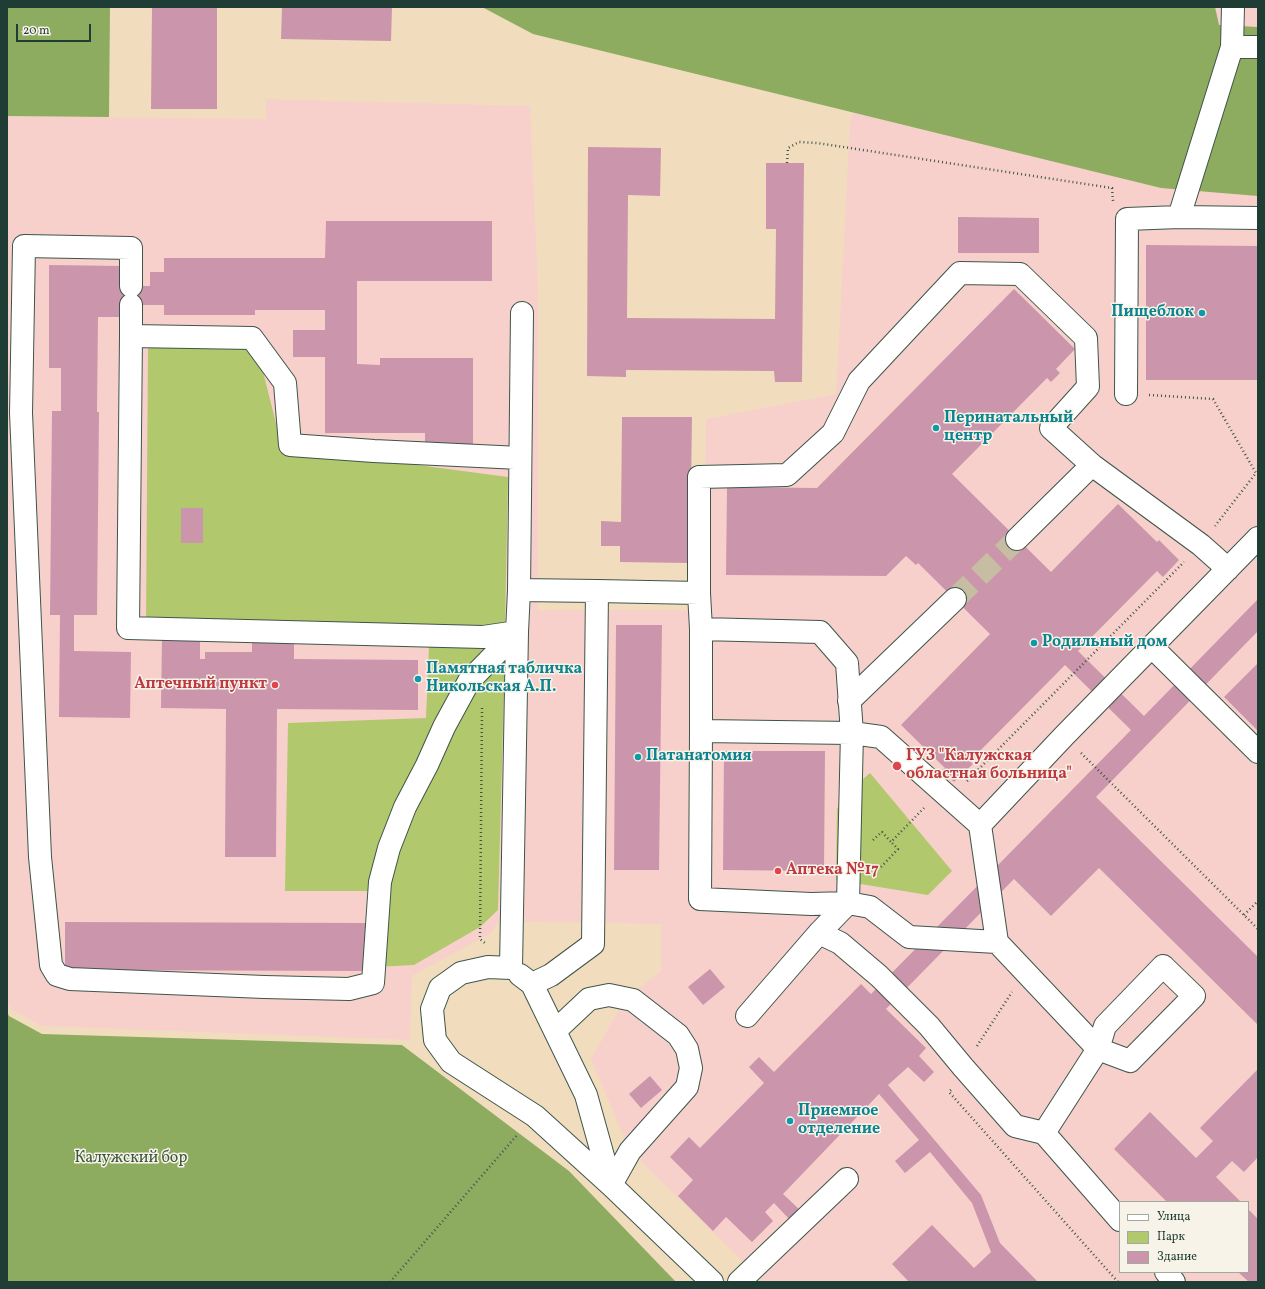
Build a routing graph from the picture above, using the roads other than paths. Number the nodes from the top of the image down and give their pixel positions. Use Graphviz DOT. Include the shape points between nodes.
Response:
graph roads {
  1 [pos="1233,7"];
  2 [pos="1232,47"];
  3 [pos="1258,47"];
  4 [pos="1179,218"];
  5 [pos="1258,218"];
  6 [pos="522,313"];
  7 [pos="131,336"];
  8 [pos="1126,394"];
  9 [pos="520,458"];
  10 [pos="1092,465"];
  11 [pos="1017,539"];
  12 [pos="1258,540"];
  13 [pos="1228,569"];
  14 [pos="519,590"];
  15 [pos="597,591"];
  16 [pos="699,593"];
  17 [pos="955,599"];
  18 [pos="700,629"];
  19 [pos="517,632"];
  20 [pos="1152,647"];
  21 [pos="850,701"];
  22 [pos="701,731"];
  23 [pos="852,733"];
  24 [pos="1258,752"];
  25 [pos="980,825"];
  26 [pos="848,903"];
  27 [pos="819,933"];
  28 [pos="997,942"];
  29 [pos="511,968"];
  30 [pos="532,984"];
  31 [pos="747,1016"];
  32 [pos="555,1031"];
  33 [pos="1044,1133"];
  34 [pos="847,1179"];
  35 [pos="611,1185"];
  36 [pos="1119,1219"];
  37 [pos="1167,1273"];
  38 [pos="712,1282"];
  39 [pos="739,1282"];
  40 [pos="1174,1282"];
  1 -- 2 [label="street"];
  2 -- 3 [label="street"];
  2 -- 4 [label="street"];
  4 -- 5 [label="street"];
  4 -- 8 [label="street" via="1127,220"];
  6 -- 9 [label="street"];
  7 -- 9 [label="street" via="252,338 285,383 290,445"];
  7 -- 19 [label="street" via="128,628 483,637"];
  7 -- 19 [label="street" via="131,248 24,246 21,413 40,850 52,964 57,975 70,979 264,987 349,989 372,984 380,882 389,848 405,807 469,681"];
  9 -- 14 [label="street"];
  10 -- 11 [label="street"];
  10 -- 13 [label="street" via="1201,545"];
  10 -- 16 [label="street" via="1051,428 1088,387 1086,338 1020,274 960,273 859,381 833,433 787,475 699,476"];
  12 -- 13 [label="street"];
  13 -- 20 [label="street"];
  14 -- 15 [label="street"];
  14 -- 19 [label="street"];
  15 -- 16 [label="street"];
  15 -- 30 [label="street" via="593,944 551,975"];
  16 -- 18 [label="street"];
  17 -- 21 [label="street"];
  18 -- 21 [label="street" via="820,632 847,663"];
  18 -- 22 [label="street"];
  19 -- 29 [label="street"];
  20 -- 24 [label="street"];
  20 -- 25 [label="street"];
  21 -- 23 [label="street"];
  22 -- 23 [label="street"];
  22 -- 26 [label="street" via="700,899"];
  23 -- 25 [label="street" via="881,737"];
  23 -- 26 [label="street"];
  25 -- 28 [label="street"];
  26 -- 27 [label="street"];
  26 -- 28 [label="street" via="870,907 909,937"];
  27 -- 31 [label="street"];
  27 -- 33 [label="street" via="840,944 885,982 929,1026 1015,1126"];
  28 -- 33 [label="street" via="1098,1049"];
  29 -- 30 [label="street"];
  29 -- 35 [label="street" via="488,966 461,973 440,988 432,1009 435,1040 451,1062 535,1116"];
  30 -- 32 [label="street"];
  32 -- 35 [label="street" via="586,1094"];
  32 -- 35 [label="street" via="589,999 609,995 633,1000 678,1035 687,1049 691,1068 687,1087 630,1150"];
  33 -- 36 [label="street"];
  34 -- 39 [label="street"];
  35 -- 38 [label="street"];
  37 -- 40 [label="street"];
}
